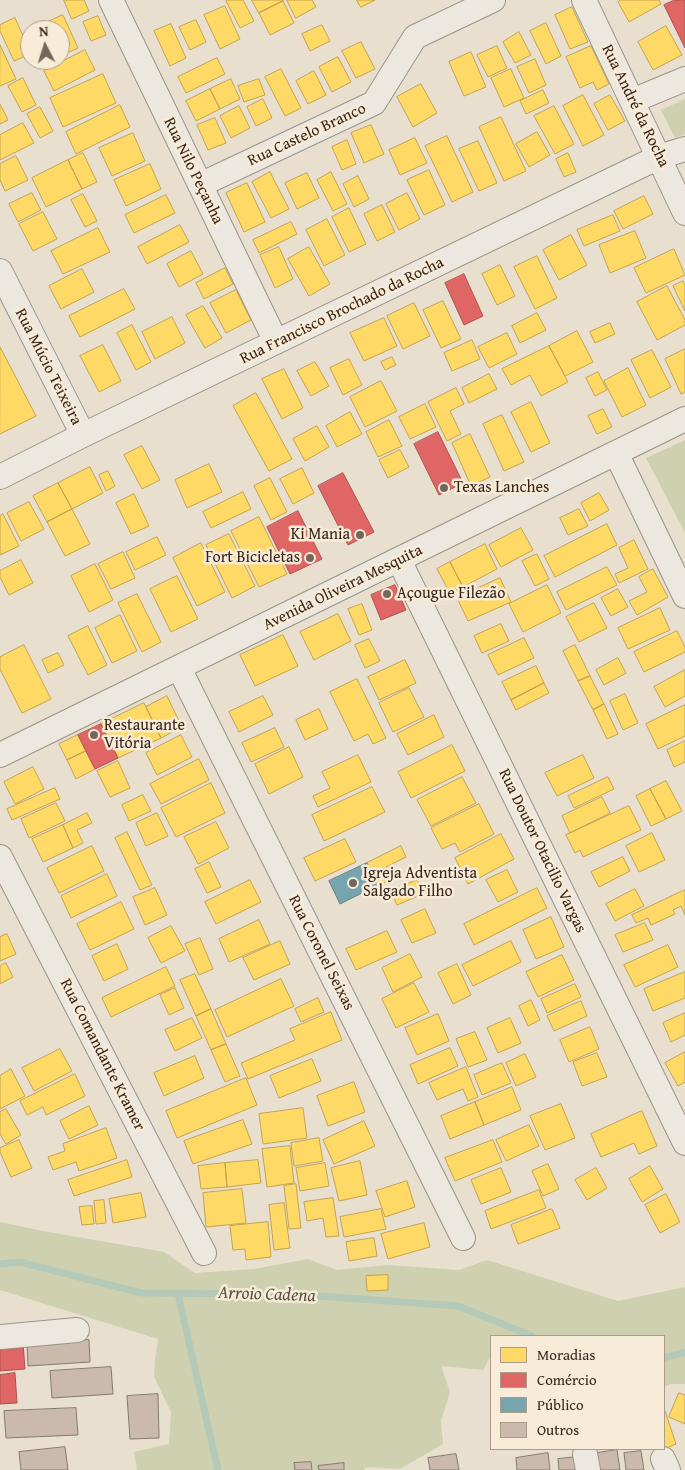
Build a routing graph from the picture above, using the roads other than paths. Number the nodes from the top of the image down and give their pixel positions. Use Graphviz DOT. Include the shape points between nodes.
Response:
graph roads {
  1 [pos="494,0"];
  2 [pos="584,0"];
  3 [pos="117,2"];
  4 [pos="685,79"];
  5 [pos="632,101"];
  6 [pos="685,148"];
  7 [pos="660,157"];
  8 [pos="200,185"];
  9 [pos="685,213"];
  10 [pos="0,271"];
  11 [pos="276,342"];
  12 [pos="685,420"];
  13 [pos="83,435"];
  14 [pos="616,453"];
  15 [pos="0,477"];
  16 [pos="399,560"];
  17 [pos="685,596"];
  18 [pos="179,668"];
  19 [pos="0,755"];
  20 [pos="0,857"];
  21 [pos="685,1143"];
  22 [pos="463,1238"];
  23 [pos="204,1253"];
  24 [pos="77,1330"];
  25 [pos="0,1337"];
  1 -- 8 [label="street, Rua Castelo Branco" via="415,37 374,103"];
  2 -- 5 [label="street, Rua André da Rocha"];
  3 -- 8 [label="street, Rua Nilo Peçanha"];
  4 -- 5 [label="street"];
  5 -- 7 [label="street, Rua André da Rocha"];
  6 -- 7 [label="street, Rua Francisco Brochado da Rocha"];
  7 -- 9 [label="street, Rua André da Rocha"];
  7 -- 11 [label="street, Rua Francisco Brochado da Rocha"];
  8 -- 11 [label="street, Rua Nilo Peçanha"];
  10 -- 13 [label="street, Rua Múcio Teixeira"];
  11 -- 13 [label="street, Rua Francisco Brochado da Rocha"];
  12 -- 14 [label="street, Avenida Oliveira Mesquita"];
  13 -- 15 [label="street, Rua Francisco Brochado da Rocha"];
  14 -- 16 [label="street, Avenida Oliveira Mesquita"];
  14 -- 17 [label="street"];
  16 -- 18 [label="street, Avenida Oliveira Mesquita"];
  16 -- 21 [label="street, Rua Doutor Otacilio Vargas"];
  18 -- 19 [label="street, Avenida Oliveira Mesquita"];
  18 -- 22 [label="street, Rua Coronel Seixas"];
  20 -- 23 [label="street, Rua Comandante Kramer"];
  24 -- 25 [label="street"];
}
